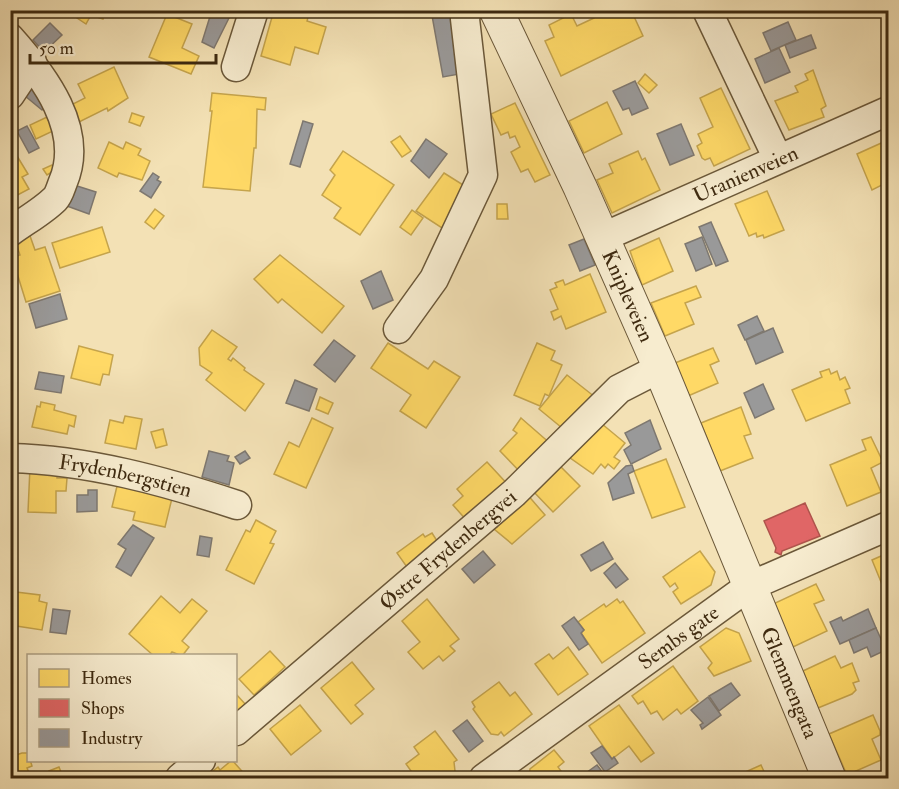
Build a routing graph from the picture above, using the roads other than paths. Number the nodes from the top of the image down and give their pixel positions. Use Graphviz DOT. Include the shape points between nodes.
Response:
graph roads {
  1 [pos="254,10"];
  2 [pos="467,10"];
  3 [pos="496,10"];
  4 [pos="707,10"];
  5 [pos="10,38"];
  6 [pos="32,62"];
  7 [pos="236,67"];
  8 [pos="10,95"];
  9 [pos="888,111"];
  10 [pos="778,159"];
  11 [pos="10,232"];
  12 [pos="601,238"];
  13 [pos="398,329"];
  14 [pos="660,368"];
  15 [pos="10,458"];
  16 [pos="237,505"];
  17 [pos="888,526"];
  18 [pos="748,586"];
  19 [pos="237,730"];
  20 [pos="199,762"];
  21 [pos="180,778"];
  22 [pos="487,778"];
  23 [pos="829,778"];
  1 -- 7 [label="street"];
  2 -- 13 [label="street" via="483,175 434,279"];
  3 -- 12 [label="street, Knipleveien"];
  4 -- 10 [label="street"];
  5 -- 6 [label="street"];
  6 -- 8 [label="street"];
  6 -- 11 [label="street" via="58,105 69,142 69,168 57,197"];
  9 -- 10 [label="street, Uranienveien"];
  10 -- 12 [label="street, Uranienveien"];
  12 -- 14 [label="street, Knipleveien"];
  14 -- 18 [label="street, Knipleveien"];
  14 -- 19 [label="street, Østre Frydenbergvei" via="619,390 514,493"];
  15 -- 16 [label="street, Frydenbergstien" via="95,467 179,486"];
  17 -- 18 [label="street, Sembs gate"];
  18 -- 22 [label="street, Sembs gate"];
  18 -- 23 [label="street, Glemmengata"];
  20 -- 21 [label="street"];
}
